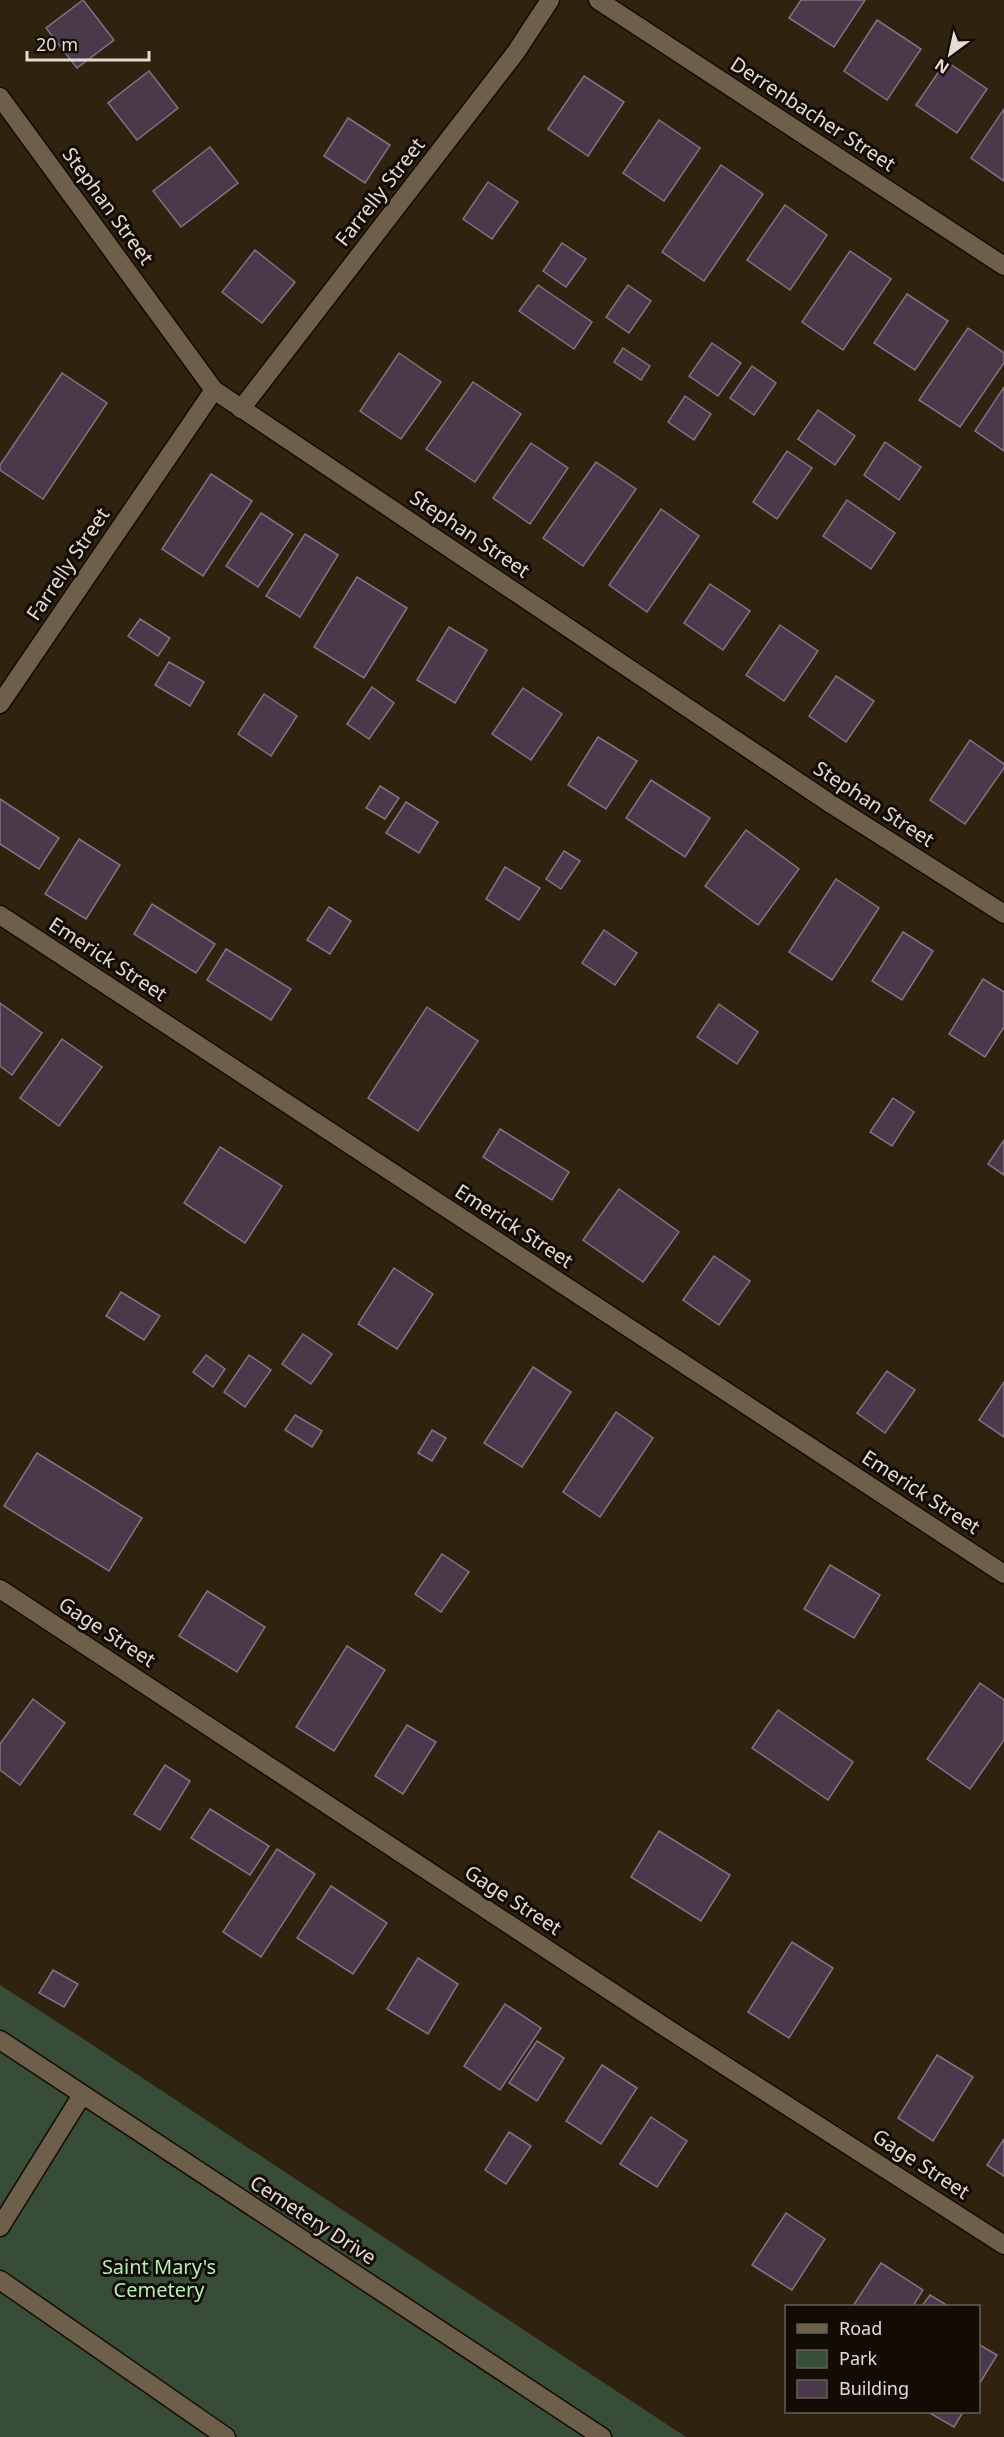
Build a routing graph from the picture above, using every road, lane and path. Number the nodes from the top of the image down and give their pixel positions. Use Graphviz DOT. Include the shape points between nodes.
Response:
graph roads {
  1 [pos="550,0"];
  2 [pos="598,0"];
  3 [pos="0,97"];
  4 [pos="1004,266"];
  5 [pos="214,390"];
  6 [pos="241,408"];
  7 [pos="0,704"];
  8 [pos="1004,914"];
  9 [pos="0,915"];
  10 [pos="1004,1574"];
  11 [pos="0,1589"];
  12 [pos="0,2040"];
  13 [pos="82,2095"];
  14 [pos="0,2227"];
  15 [pos="1004,2245"];
  16 [pos="0,2280"];
  17 [pos="226,2437"];
  18 [pos="602,2437"];
  1 -- 6 [label="street, Farrelly Street" via="516,52"];
  2 -- 4 [label="street, Derrenbacher Street"];
  3 -- 5 [label="street, Stephan Street"];
  5 -- 6 [label="street, Stephan Street"];
  5 -- 7 [label="street, Farrelly Street"];
  6 -- 8 [label="street, Stephan Street" via="831,804"];
  9 -- 10 [label="street, Emerick Street"];
  11 -- 15 [label="street, Gage Street" via="668,2030"];
  12 -- 13 [label="street, Cemetery Drive"];
  13 -- 14 [label="street"];
  13 -- 18 [label="street, Cemetery Drive"];
  16 -- 17 [label="street"];
}
